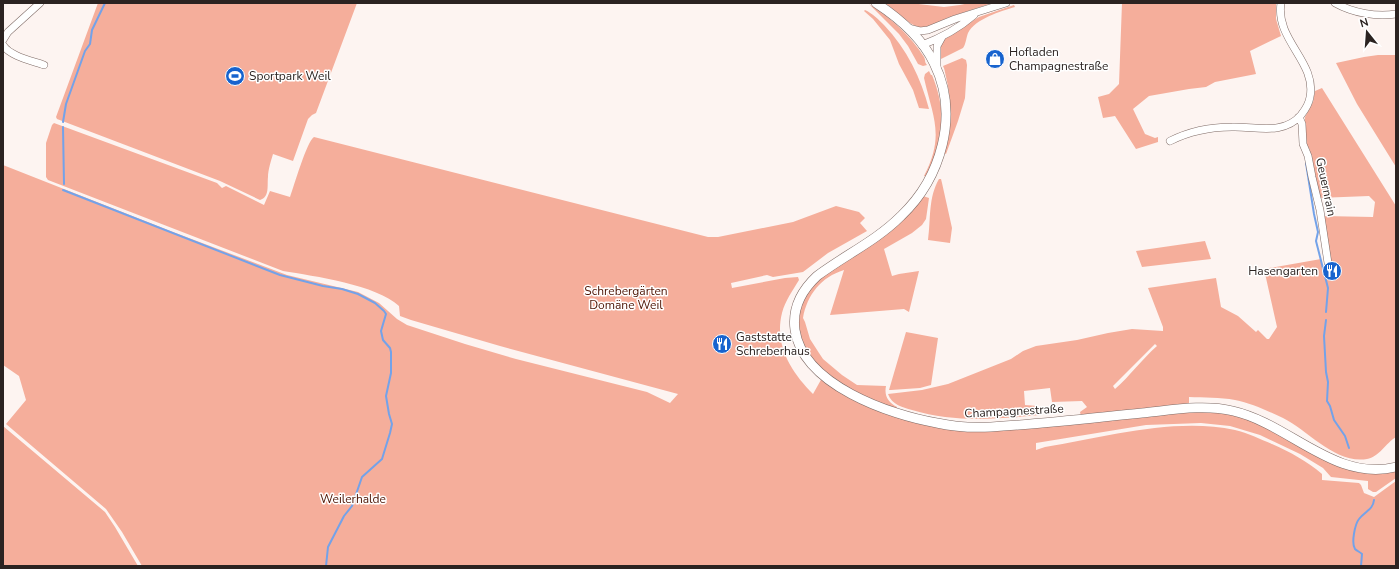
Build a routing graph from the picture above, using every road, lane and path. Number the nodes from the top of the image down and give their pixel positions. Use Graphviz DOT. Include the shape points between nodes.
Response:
graph roads {
  1 [pos="40,3"];
  2 [pos="876,3"];
  3 [pos="1006,3"];
  4 [pos="1281,3"];
  5 [pos="1335,3"];
  6 [pos="977,12"];
  7 [pos="1396,14"];
  8 [pos="906,27"];
  9 [pos="938,27"];
  10 [pos="944,35"];
  11 [pos="3,40"];
  12 [pos="3,45"];
  13 [pos="922,45"];
  14 [pos="933,54"];
  15 [pos="44,65"];
  16 [pos="1299,117"];
  17 [pos="1170,141"];
  18 [pos="1328,263"];
  19 [pos="1394,467"];
  1 -- 11 [label="street" via="8,32"];
  2 -- 8 [label="main road, Champagnestraße"];
  3 -- 6 [label="street"];
  4 -- 16 [label="street" via="1285,32 1306,68 1310,82 1309,100"];
  5 -- 7 [label="street" via="1365,13"];
  6 -- 9 [label="street"];
  6 -- 10 [label="street"];
  8 -- 9 [label="street" via="920,31"];
  8 -- 13 [label="main road, Champagnestraße"];
  9 -- 13 [label="street"];
  10 -- 13 [label="street"];
  10 -- 14 [label="street"];
  12 -- 15 [label="street" via="17,55"];
  13 -- 14 [label="main road, Champagnestraße"];
  14 -- 19 [label="main road, Champagnestraße" via="945,104 945,126 939,158 924,189 908,209 868,243 827,268 813,280 798,301 794,322 796,337 802,352 815,368 842,388 883,408 912,418 951,426 1008,426 1196,409 1231,410 1265,422 1338,462 1368,469"];
  16 -- 17 [label="street" via="1289,125 1278,128 1217,128 1187,134"];
  16 -- 18 [label="street, Geuernrain" via="1303,144 1320,210"];
}
